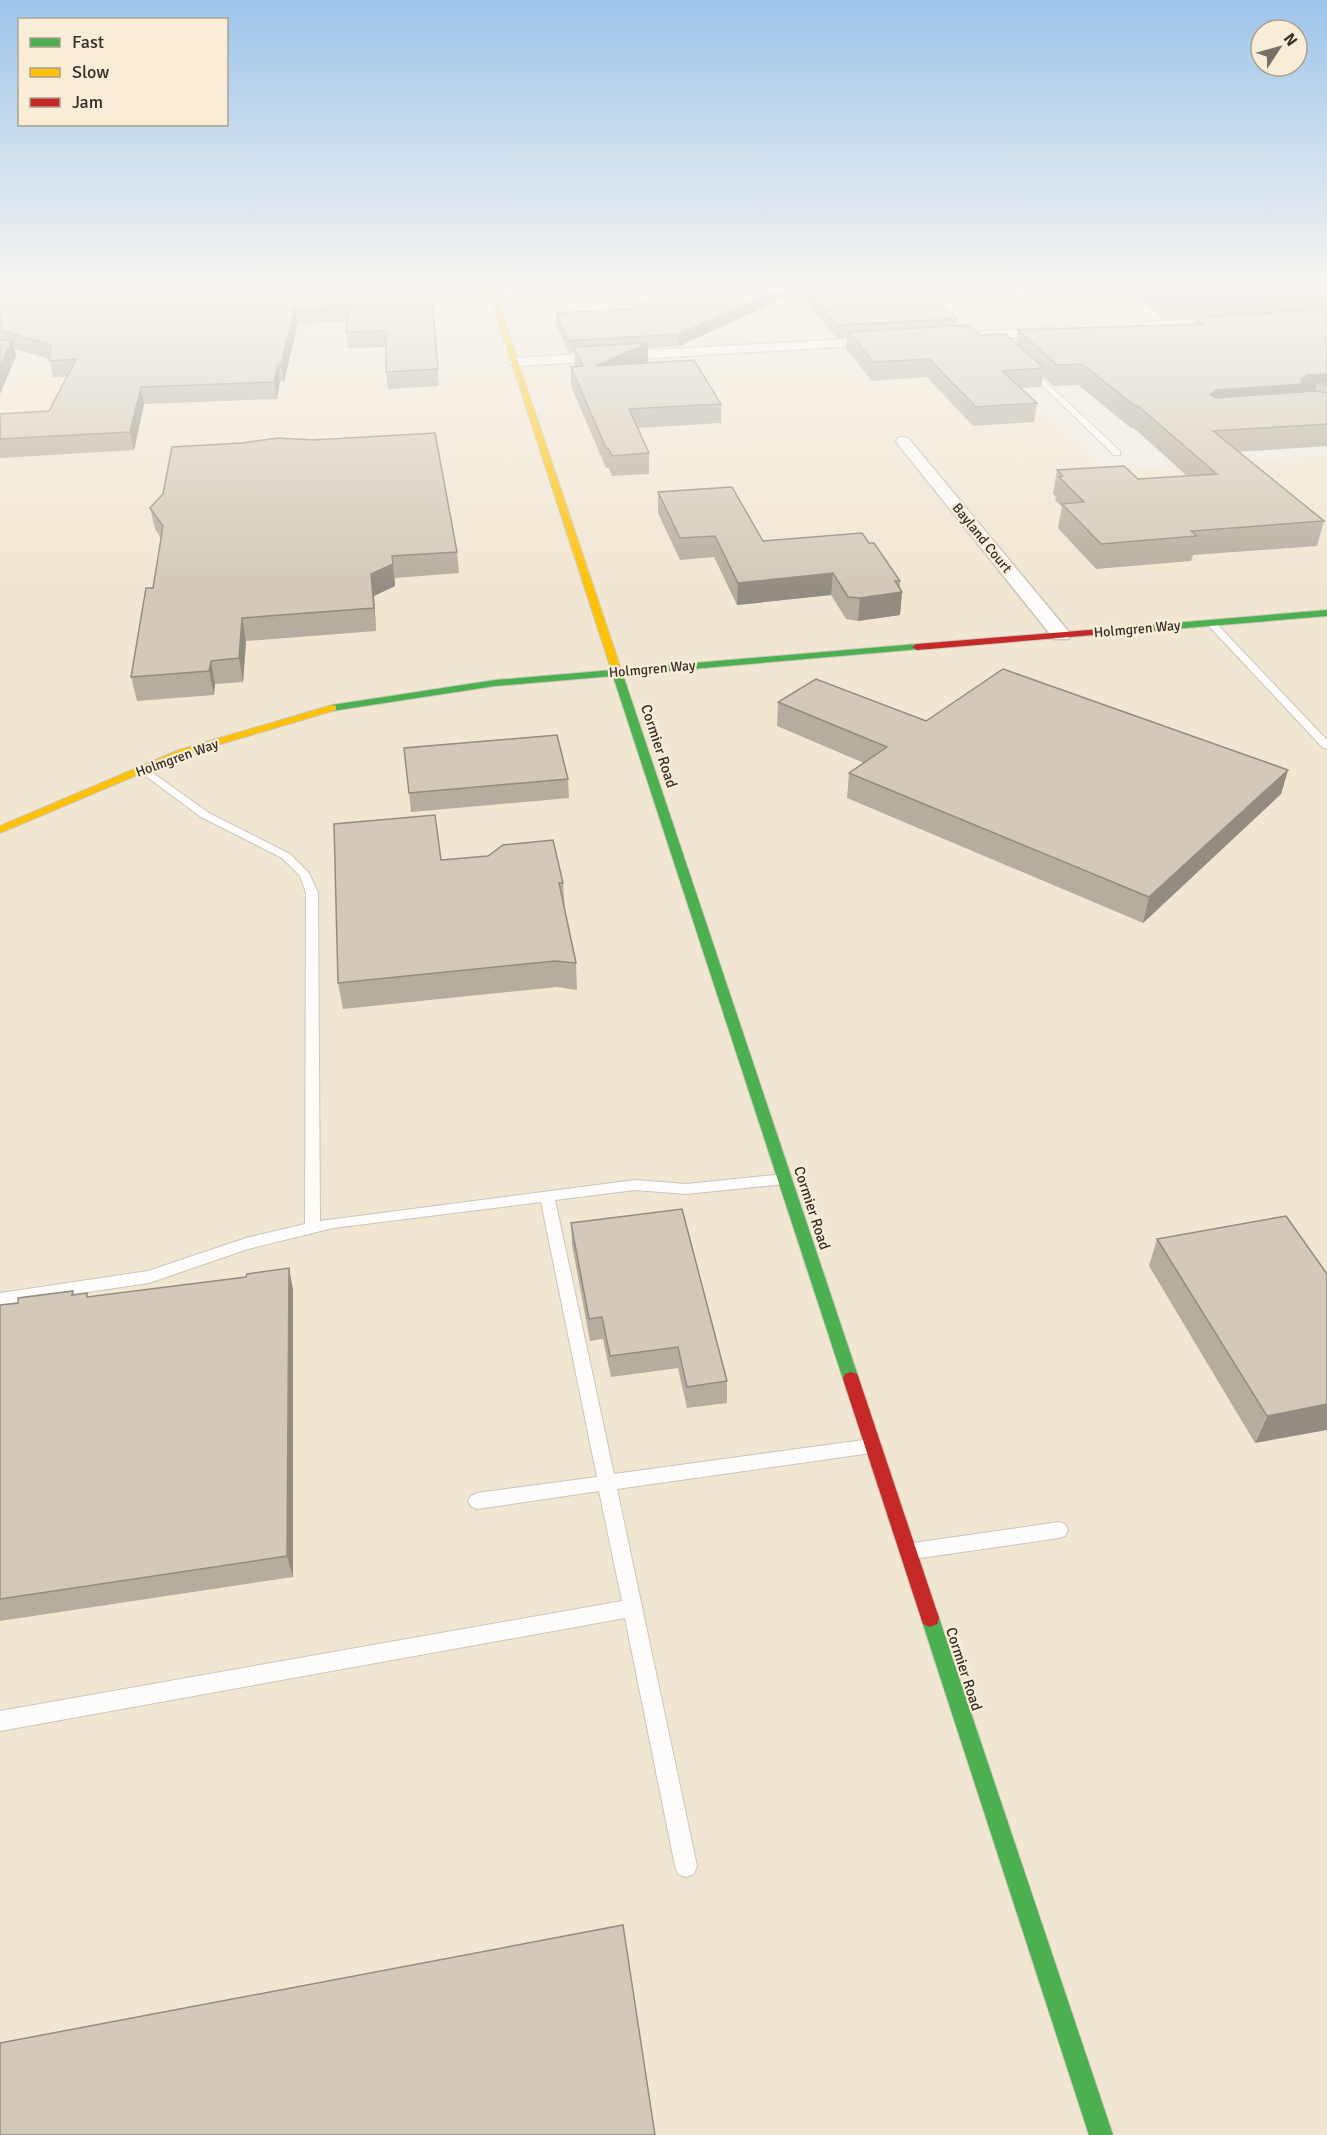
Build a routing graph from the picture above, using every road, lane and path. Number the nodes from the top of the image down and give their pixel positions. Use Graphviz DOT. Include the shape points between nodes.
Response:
graph roads {
  1 [pos="524,390"];
  2 [pos="1050,390"];
  3 [pos="903,441"];
  4 [pos="1117,453"];
  5 [pos="1327,613"];
  6 [pos="1211,623"];
  7 [pos="1061,635"];
  8 [pos="617,672"];
  9 [pos="1327,746"];
  10 [pos="143,769"];
  11 [pos="0,830"];
  12 [pos="785,1179"];
  13 [pos="547,1196"];
  14 [pos="313,1226"];
  15 [pos="0,1299"];
  16 [pos="873,1445"];
  17 [pos="607,1482"];
  18 [pos="477,1501"];
  19 [pos="1059,1530"];
  20 [pos="907,1551"];
  21 [pos="632,1608"];
  22 [pos="0,1721"];
  23 [pos="686,1866"];
  24 [pos="1101,2135"];
  1 -- 8 [label="street, Cormier Road"];
  2 -- 4 [label="lane"];
  3 -- 7 [label="street, Bayland Court"];
  5 -- 6 [label="street, Holmgren Way"];
  6 -- 7 [label="street, Holmgren Way"];
  6 -- 9 [label="lane"];
  7 -- 8 [label="street, Holmgren Way"];
  8 -- 10 [label="street, Holmgren Way" via="495,683 337,707 183,752"];
  8 -- 12 [label="street, Cormier Road"];
  10 -- 11 [label="street, Holmgren Way"];
  10 -- 14 [label="lane" via="205,815 286,856 306,875 312,892"];
  12 -- 13 [label="lane" via="686,1189 635,1185"];
  12 -- 16 [label="street, Cormier Road"];
  13 -- 14 [label="lane"];
  13 -- 17 [label="lane"];
  14 -- 15 [label="lane" via="149,1277"];
  16 -- 17 [label="lane"];
  16 -- 20 [label="street, Cormier Road"];
  17 -- 18 [label="lane"];
  17 -- 21 [label="lane"];
  19 -- 20 [label="lane"];
  20 -- 24 [label="street, Cormier Road"];
  21 -- 22 [label="lane"];
  21 -- 23 [label="lane"];
}
